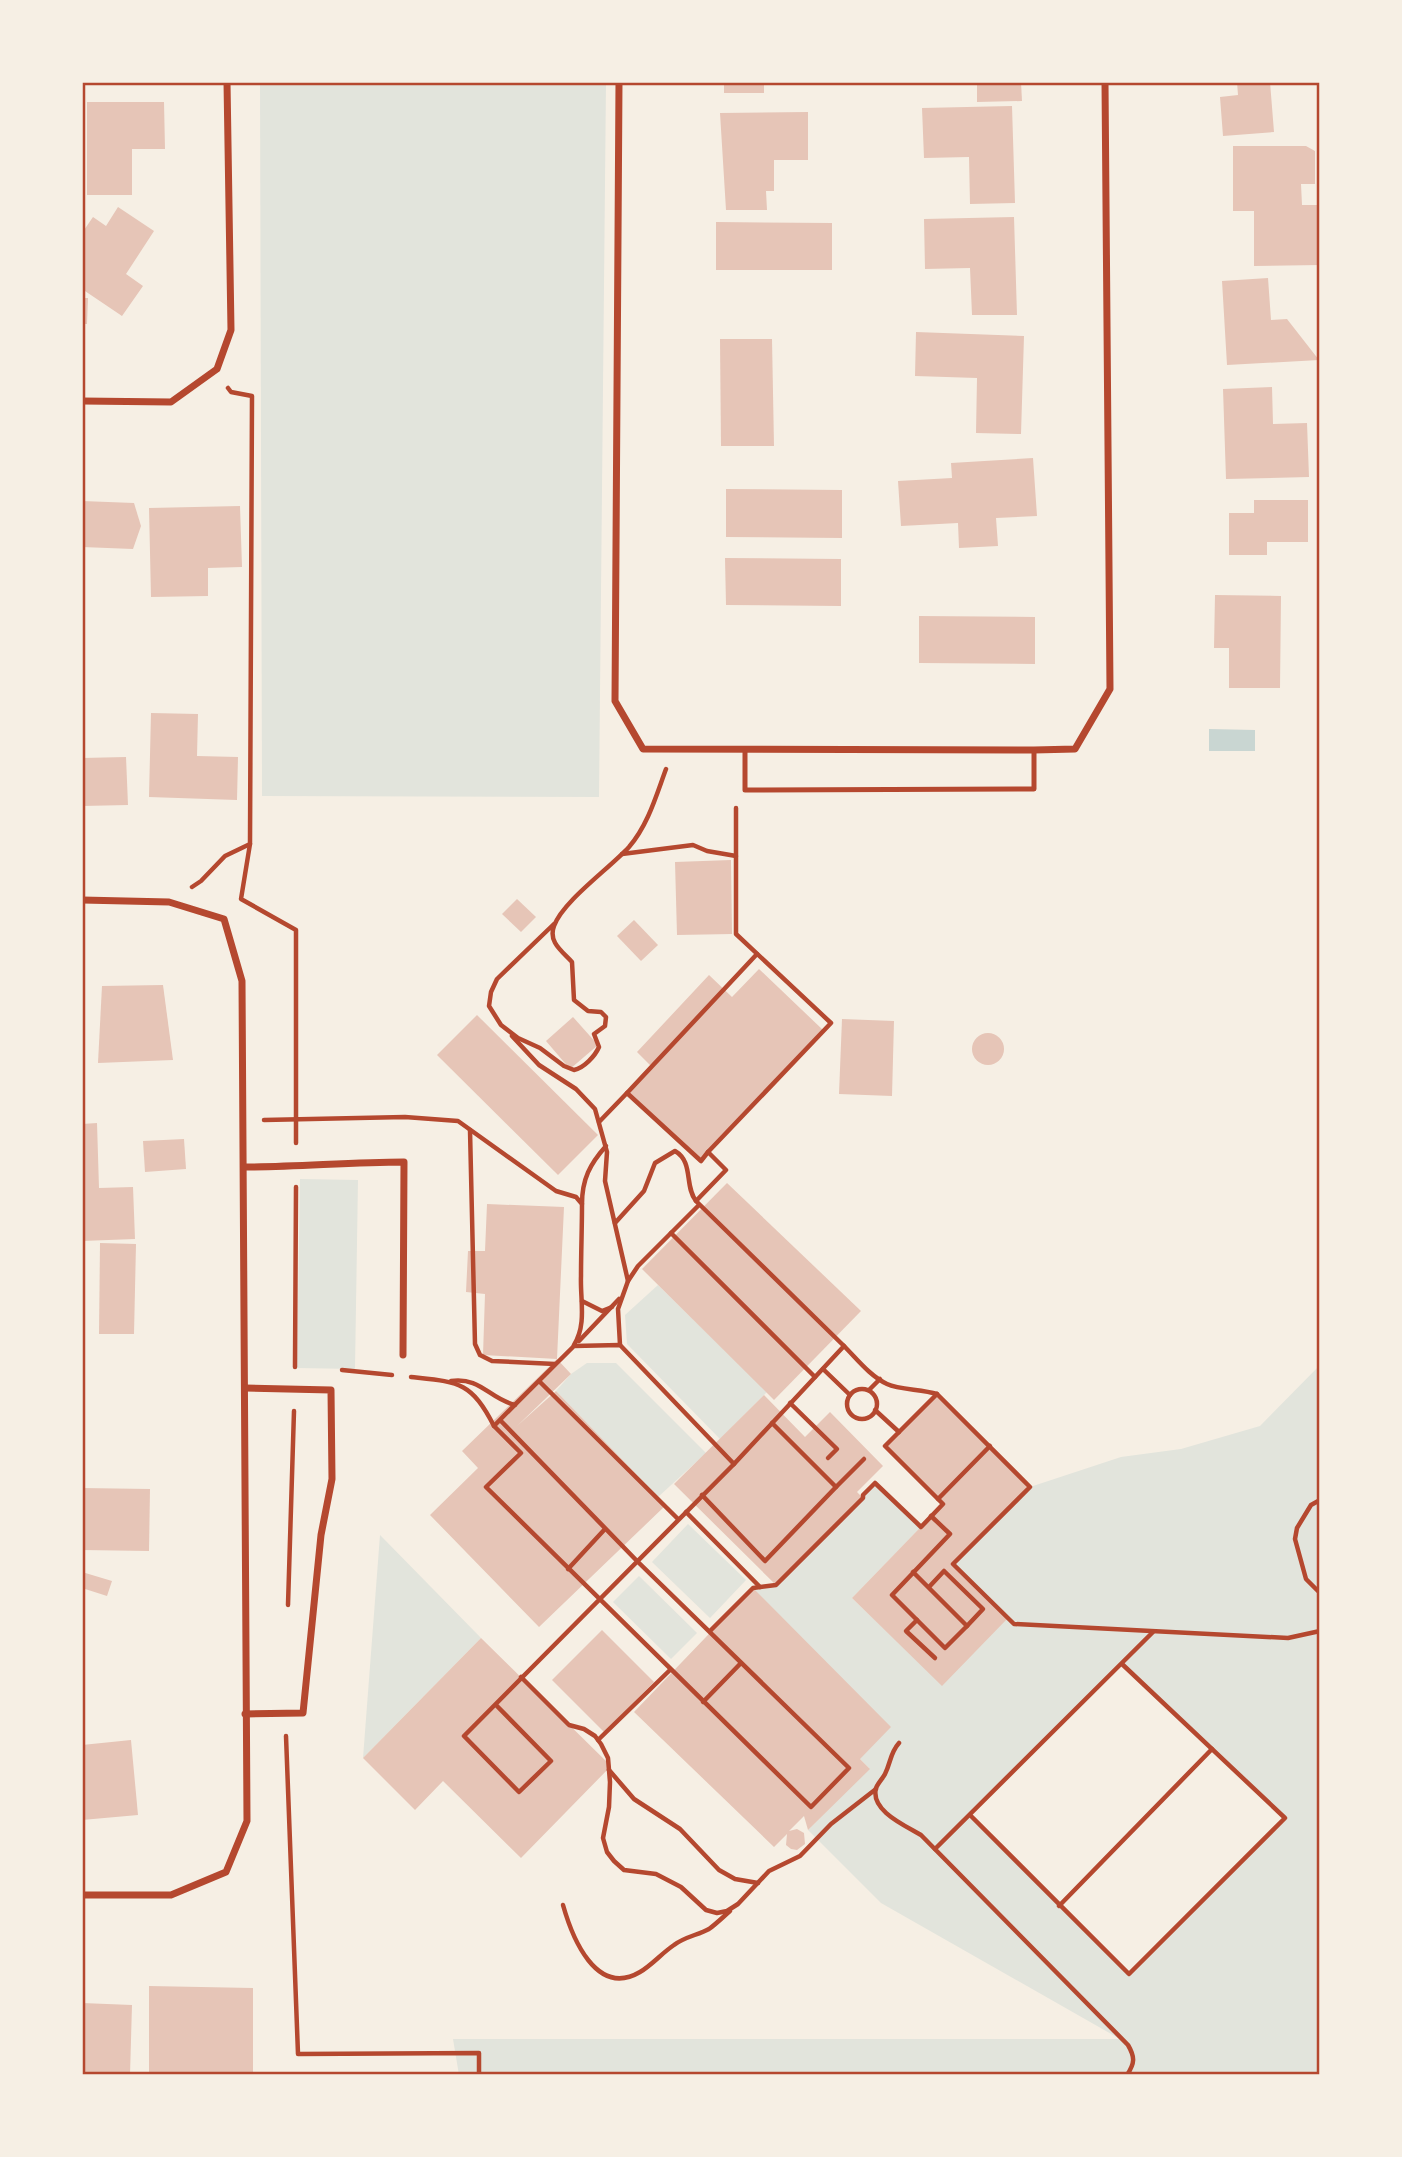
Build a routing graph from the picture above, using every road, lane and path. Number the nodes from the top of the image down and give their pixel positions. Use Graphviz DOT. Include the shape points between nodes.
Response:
graph roads {
  1 [pos="227,82"];
  2 [pos="619,82"];
  3 [pos="1105,82"];
  4 [pos="217,369"];
  5 [pos="82,401"];
  6 [pos="674,749"];
  7 [pos="745,749"];
  8 [pos="1034,750"];
  9 [pos="736,797"];
  10 [pos="250,844"];
  11 [pos="622,854"];
  12 [pos="736,856"];
  13 [pos="82,900"];
  14 [pos="169,901"];
  15 [pos="554,925"];
  16 [pos="757,954"];
  17 [pos="501,1025"];
  18 [pos="627,1093"];
  19 [pos="296,1119"];
  20 [pos="243,1120"];
  21 [pos="599,1122"];
  22 [pos="470,1129"];
  23 [pos="606,1146"];
  24 [pos="708,1152"];
  25 [pos="244,1167"];
  26 [pos="296,1167"];
  27 [pos="698,1203"];
  28 [pos="582,1204"];
  29 [pos="615,1223"];
  30 [pos="671,1233"];
  31 [pos="628,1281"];
  32 [pos="624,1293"];
  33 [pos="582,1300"];
  34 [pos="614,1306"];
  35 [pos="620,1345"];
  36 [pos="573,1346"];
  37 [pos="845,1346"];
  38 [pos="403,1354"];
  39 [pos="556,1364"];
  40 [pos="296,1365"];
  41 [pos="308,1367"];
  42 [pos="334,1369"];
  43 [pos="823,1369"];
  44 [pos="815,1377"];
  45 [pos="880,1379"];
  46 [pos="450,1381"];
  47 [pos="539,1381"];
  48 [pos="245,1388"];
  49 [pos="295,1389"];
  50 [pos="869,1390"];
  51 [pos="937,1394"];
  52 [pos="850,1395"];
  53 [pos="790,1404"];
  54 [pos="515,1405"];
  55 [pos="875,1410"];
  56 [pos="500,1420"];
  57 [pos="772,1423"];
  58 [pos="494,1426"];
  59 [pos="898,1433"];
  60 [pos="525,1445"];
  61 [pos="990,1446"];
  62 [pos="521,1453"];
  63 [pos="828,1458"];
  64 [pos="863,1459"];
  65 [pos="734,1464"];
  66 [pos="836,1487"];
  67 [pos="702,1495"];
  68 [pos="938,1499"];
  69 [pos="1320,1500"];
  70 [pos="686,1512"];
  71 [pos="931,1516"];
  72 [pos="678,1519"];
  73 [pos="606,1529"];
  74 [pos="637,1561"];
  75 [pos="567,1569"];
  76 [pos="914,1572"];
  77 [pos="760,1587"];
  78 [pos="929,1587"];
  79 [pos="1320,1593"];
  80 [pos="597,1599"];
  81 [pos="288,1605"];
  82 [pos="917,1620"];
  83 [pos="967,1626"];
  84 [pos="709,1631"];
  85 [pos="1320,1631"];
  86 [pos="1154,1632"];
  87 [pos="935,1658"];
  88 [pos="741,1663"];
  89 [pos="1122,1664"];
  90 [pos="670,1670"];
  91 [pos="521,1677"];
  92 [pos="703,1702"];
  93 [pos="496,1705"];
  94 [pos="245,1714"];
  95 [pos="285,1714"];
  96 [pos="598,1740"];
  97 [pos="899,1743"];
  98 [pos="1212,1749"];
  99 [pos="609,1769"];
  100 [pos="876,1789"];
  101 [pos="970,1815"];
  102 [pos="935,1849"];
  103 [pos="758,1883"];
  104 [pos="82,1895"];
  105 [pos="738,1904"];
  106 [pos="563,1905"];
  107 [pos="1059,1906"];
  108 [pos="479,2075"];
  109 [pos="1127,2075"];
  1 -- 4 [label="street" via="231,330"];
  2 -- 6 [label="street" via="615,701 643,749"];
  3 -- 8 [label="street" via="1110,689 1075,750"];
  4 -- 5 [label="street" via="171,402"];
  4 -- 10 [label="path" via="231,392 252,396"];
  6 -- 7 [label="street"];
  6 -- 11 [label="path" via="644,826"];
  7 -- 8 [label="street"];
  7 -- 8 [label="lane" via="745,790 1034,789"];
  9 -- 12 [label="path"];
  10 -- 14 [label="path" via="225,856 201,880"];
  10 -- 19 [label="path" via="241,899 296,930"];
  11 -- 12 [label="path" via="693,845"];
  11 -- 15 [label="path"];
  12 -- 16 [label="path" via="736,934"];
  13 -- 14 [label="street"];
  14 -- 20 [label="street" via="224,919 242,981"];
  15 -- 17 [label="path" via="497,979 489,1006"];
  15 -- 17 [label="path" via="554,944 572,962 573,999 606,1017 606,1026 594,1034 597,1051 574,1070"];
  16 -- 18 [label="path"];
  16 -- 24 [label="path" via="831,1023"];
  17 -- 21 [label="path" via="539,1065 589,1100"];
  18 -- 21 [label="path"];
  18 -- 24 [label="path" via="701,1160"];
  19 -- 20 [label="path"];
  19 -- 22 [label="path" via="405,1117 458,1121"];
  19 -- 26 [label="path"];
  20 -- 25 [label="street"];
  21 -- 23 [label="path"];
  22 -- 28 [label="path" via="556,1191 576,1197"];
  22 -- 39 [label="path" via="475,1344 480,1355 492,1362"];
  23 -- 28 [label="path" via="586,1175"];
  23 -- 29 [label="path" via="605,1181"];
  24 -- 27 [label="path" via="726,1170"];
  25 -- 26 [label="street"];
  25 -- 48 [label="street"];
  26 -- 38 [label="street" via="404,1162"];
  26 -- 40 [label="path"];
  27 -- 29 [label="path" via="692,1196 686,1160 675,1151 655,1163 644,1191"];
  27 -- 30 [label="path"];
  27 -- 37 [label="path"];
  28 -- 33 [label="path"];
  29 -- 31 [label="path"];
  30 -- 31 [label="path"];
  30 -- 44 [label="path"];
  31 -- 32 [label="path"];
  32 -- 34 [label="path"];
  32 -- 35 [label="path" via="618,1309"];
  33 -- 34 [label="path" via="602,1311"];
  33 -- 36 [label="path" via="581,1330"];
  34 -- 36 [label="path"];
  35 -- 36 [label="path"];
  35 -- 65 [label="path"];
  36 -- 39 [label="path"];
  37 -- 43 [label="path"];
  37 -- 45 [label="path"];
  39 -- 47 [label="path"];
  40 -- 41 [label="path"];
  40 -- 49 [label="path"];
  42 -- 46 [label="path"];
  43 -- 44 [label="path"];
  43 -- 52 [label="path"];
  44 -- 53 [label="path"];
  45 -- 50 [label="path"];
  45 -- 51 [label="path" via="888,1385"];
  46 -- 54 [label="path" via="466,1379"];
  46 -- 58 [label="path" via="477,1396"];
  47 -- 54 [label="path"];
  47 -- 72 [label="path"];
  48 -- 49 [label="street"];
  48 -- 94 [label="street"];
  49 -- 81 [label="path"];
  49 -- 95 [label="street" via="331,1390 332,1479 321,1535 303,1713"];
  50 -- 52 [label="path"];
  50 -- 55 [label="path" via="875,1397"];
  51 -- 59 [label="path"];
  51 -- 61 [label="path"];
  52 -- 55 [label="path" via="847,1405 855,1417 868,1417"];
  53 -- 57 [label="path"];
  53 -- 63 [label="path" via="838,1449"];
  54 -- 56 [label="path"];
  55 -- 59 [label="path"];
  56 -- 58 [label="path"];
  56 -- 60 [label="path"];
  57 -- 65 [label="path"];
  57 -- 66 [label="path"];
  58 -- 62 [label="path"];
  59 -- 68 [label="path" via="885,1446"];
  60 -- 62 [label="path"];
  60 -- 73 [label="path"];
  61 -- 68 [label="path"];
  61 -- 86 [label="path" via="1030,1486 953,1564 1014,1625"];
  62 -- 75 [label="path" via="486,1487"];
  64 -- 66 [label="path"];
  65 -- 67 [label="path"];
  66 -- 67 [label="path" via="765,1560"];
  67 -- 70 [label="path"];
  68 -- 71 [label="path" via="943,1504"];
  69 -- 79 [label="path" via="1311,1505 1295,1539 1306,1579"];
  70 -- 72 [label="path"];
  70 -- 77 [label="path"];
  71 -- 76 [label="path" via="950,1534"];
  71 -- 77 [label="path" via="921,1527 875,1483 776,1585"];
  72 -- 74 [label="path"];
  73 -- 74 [label="path"];
  73 -- 75 [label="path"];
  74 -- 80 [label="path"];
  74 -- 84 [label="path"];
  75 -- 80 [label="path"];
  76 -- 78 [label="path"];
  76 -- 82 [label="path" via="891,1595"];
  77 -- 84 [label="path" via="753,1588"];
  78 -- 83 [label="path"];
  78 -- 83 [label="path" via="944,1571 984,1609"];
  80 -- 90 [label="path"];
  80 -- 91 [label="path"];
  82 -- 83 [label="path" via="946,1648"];
  82 -- 87 [label="path" via="906,1631"];
  84 -- 88 [label="path"];
  85 -- 86 [label="path" via="1288,1638"];
  86 -- 89 [label="path"];
  88 -- 92 [label="path"];
  88 -- 92 [label="path" via="849,1768 811,1807"];
  89 -- 98 [label="path"];
  89 -- 101 [label="path"];
  90 -- 92 [label="path"];
  90 -- 96 [label="path"];
  91 -- 93 [label="path"];
  91 -- 96 [label="path" via="569,1725"];
  93 -- 93 [label="path" via="464,1736 519,1792 551,1761"];
  94 -- 95 [label="street"];
  94 -- 104 [label="street" via="247,1821 226,1872 172,1895"];
  95 -- 108 [label="path" via="298,2054 479,2053"];
  96 -- 99 [label="path"];
  97 -- 100 [label="path"];
  98 -- 107 [label="path"];
  98 -- 107 [label="path" via="1285,1818 1129,1974"];
  99 -- 103 [label="path" via="634,1799 681,1829 719,1870"];
  99 -- 105 [label="path" via="603,1838 614,1861 624,1870 656,1874 681,1887 706,1910 717,1913"];
  100 -- 102 [label="path" via="883,1810"];
  100 -- 103 [label="path" via="831,1824 800,1856 779,1865"];
  101 -- 102 [label="path"];
  101 -- 107 [label="path"];
  102 -- 109 [label="path" via="1128,2045 1134,2055"];
  103 -- 105 [label="path"];
  105 -- 106 [label="path" via="706,1930 675,1944 639,1973 622,1979 608,1978 579,1947"];
}
